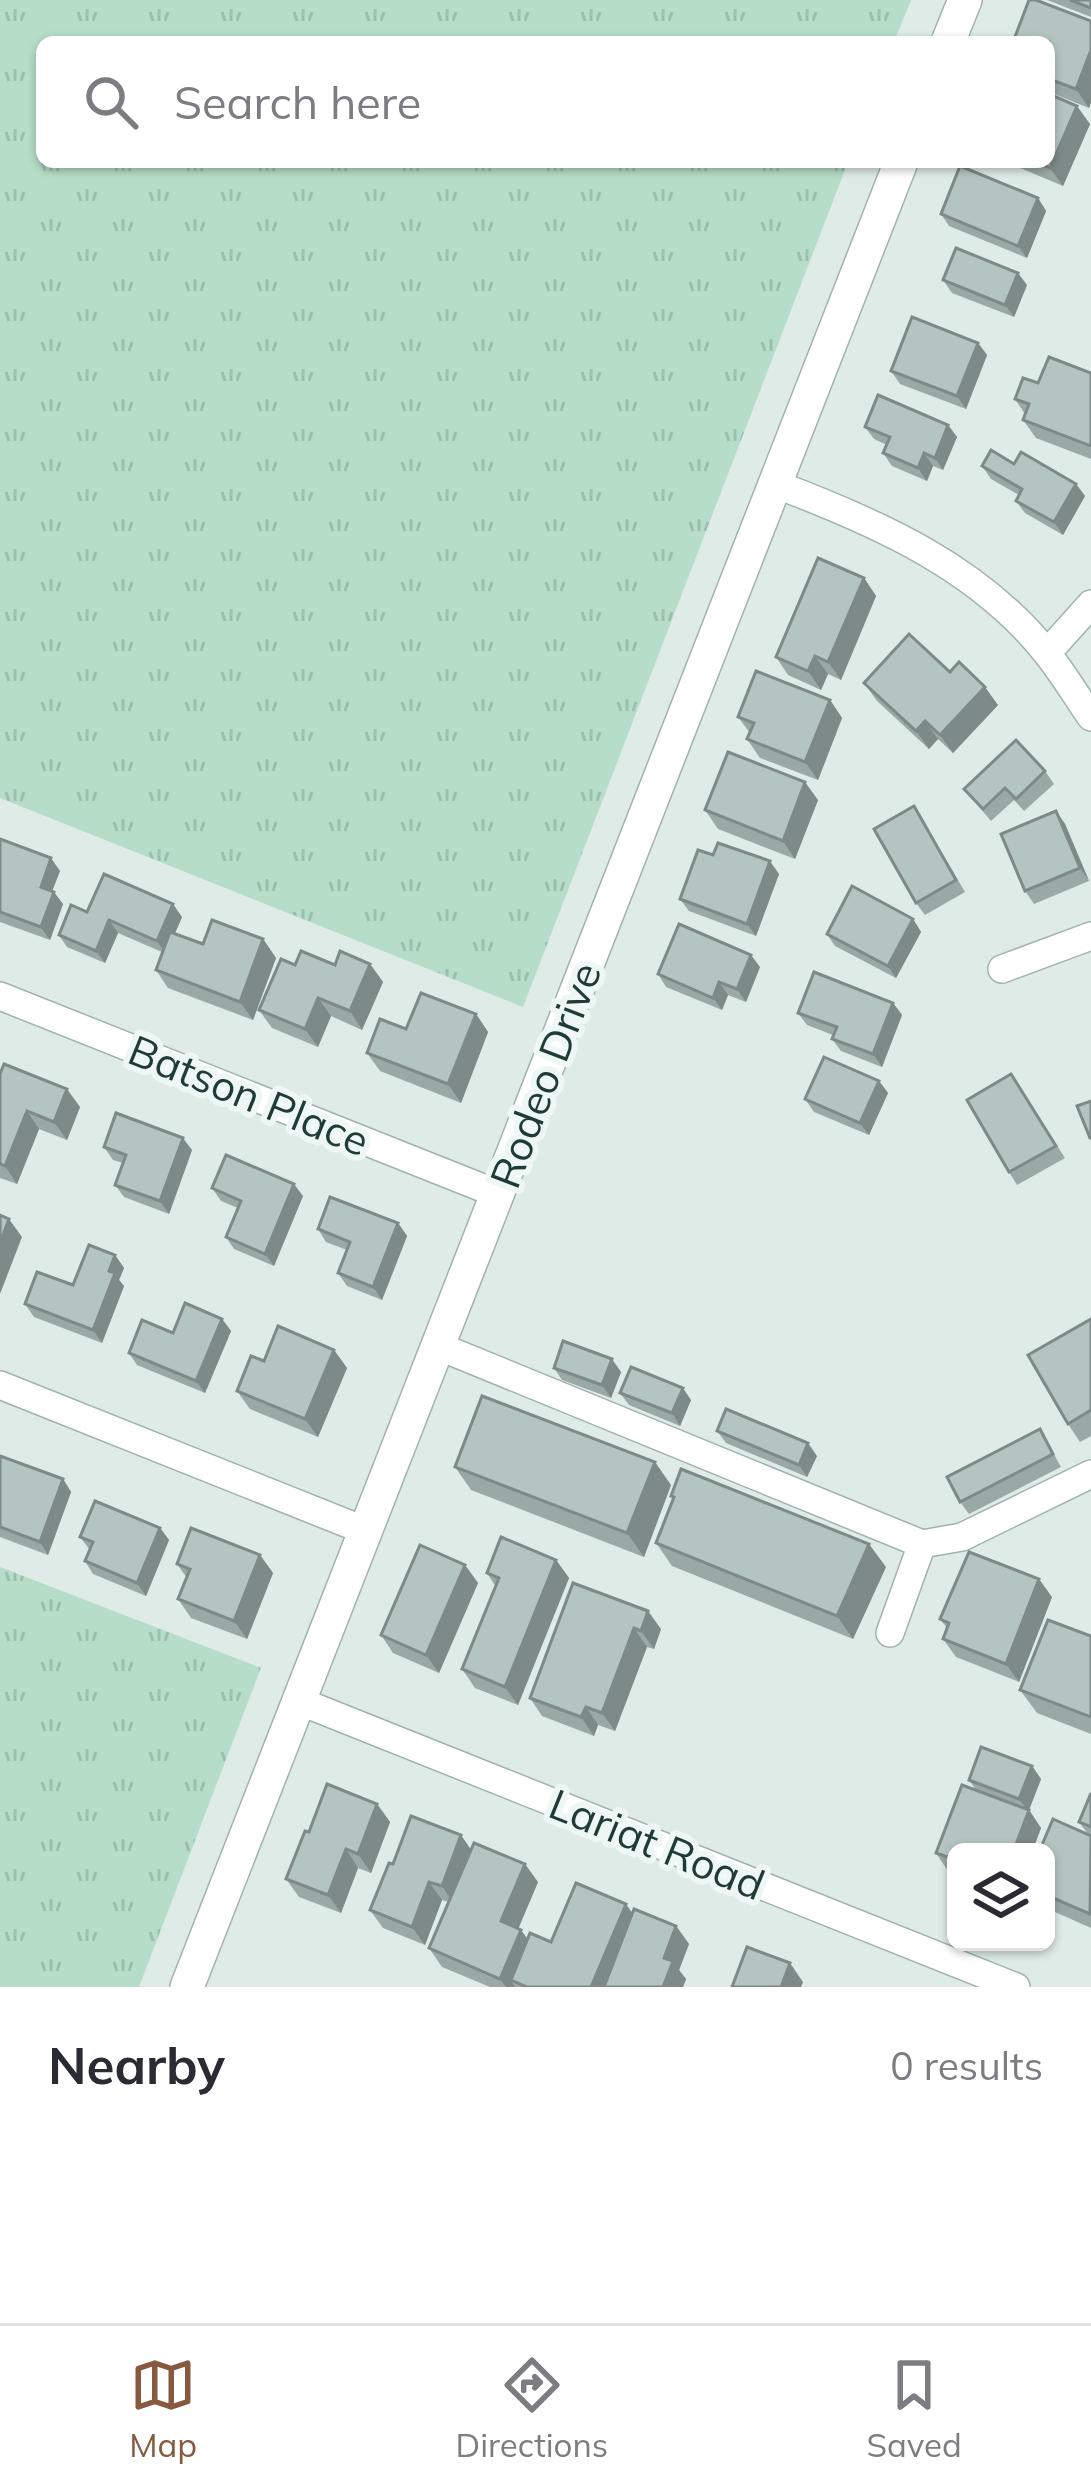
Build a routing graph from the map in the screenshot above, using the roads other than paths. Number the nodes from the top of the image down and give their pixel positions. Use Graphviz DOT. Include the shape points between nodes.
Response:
graph roads {
  1 [pos="964,0"];
  2 [pos="950,36"];
  3 [pos="899,168"];
  4 [pos="775,484"];
  5 [pos="1091,604"];
  6 [pos="1047,652"];
  7 [pos="1091,717"];
  8 [pos="1091,936"];
  9 [pos="1002,969"];
  10 [pos="0,996"];
  11 [pos="498,1194"];
  12 [pos="438,1346"];
  13 [pos="0,1385"];
  14 [pos="1091,1474"];
  15 [pos="366,1531"];
  16 [pos="922,1544"];
  17 [pos="890,1633"];
  18 [pos="299,1701"];
  19 [pos="188,1987"];
  20 [pos="1016,1987"];
  1 -- 2 [label="street"];
  3 -- 4 [label="street, Rodeo Drive"];
  4 -- 6 [label="street" via="939,559"];
  4 -- 11 [label="street, Rodeo Drive"];
  5 -- 6 [label="street"];
  6 -- 7 [label="street"];
  8 -- 9 [label="street"];
  10 -- 11 [label="street, Batson Place"];
  11 -- 12 [label="street, Rodeo Drive"];
  12 -- 15 [label="street, Rodeo Drive"];
  12 -- 16 [label="street"];
  13 -- 15 [label="street"];
  14 -- 16 [label="street" via="962,1538"];
  15 -- 18 [label="street, Rodeo Drive"];
  16 -- 17 [label="street"];
  18 -- 19 [label="street, Rodeo Drive"];
  18 -- 20 [label="street, Lariat Road"];
}
